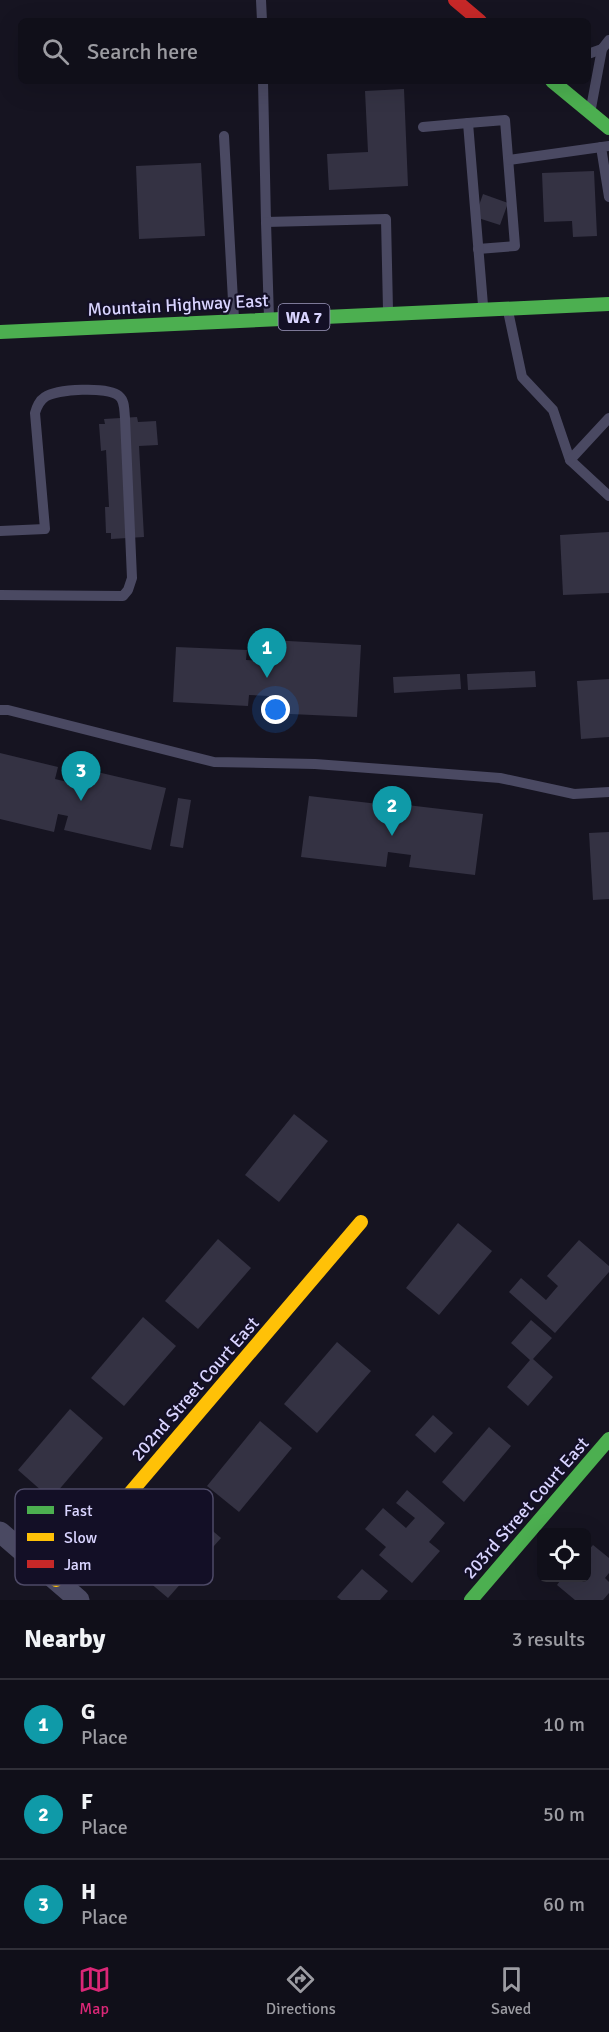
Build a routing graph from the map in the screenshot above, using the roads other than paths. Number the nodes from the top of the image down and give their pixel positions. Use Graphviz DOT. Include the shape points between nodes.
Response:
graph roads {
  1 [pos="261,0"];
  2 [pos="455,0"];
  3 [pos="262,18"];
  4 [pos="476,18"];
  5 [pos="605,44"];
  6 [pos="591,52"];
  7 [pos="263,84"];
  8 [pos="556,84"];
  9 [pos="590,113"];
  10 [pos="468,123"];
  11 [pos="423,127"];
  12 [pos="609,128"];
  13 [pos="224,136"];
  14 [pos="605,147"];
  15 [pos="508,160"];
  16 [pos="609,197"];
  17 [pos="266,222"];
  18 [pos="478,249"];
  19 [pos="608,304"];
  20 [pos="507,309"];
  21 [pos="483,310"];
  22 [pos="388,314"];
  23 [pos="268,319"];
  24 [pos="234,320"];
  25 [pos="0,332"];
  26 [pos="609,418"];
  27 [pos="570,460"];
  28 [pos="609,496"];
  29 [pos="0,531"];
  30 [pos="0,596"];
  31 [pos="0,710"];
  32 [pos="609,792"];
  33 [pos="362,1222"];
  34 [pos="609,1439"];
  35 [pos="134,1489"];
  36 [pos="0,1532"];
  37 [pos="15,1545"];
  38 [pos="62,1585"];
  39 [pos="79,1600"];
  40 [pos="471,1600"];
  1 -- 3 [label="lane"];
  2 -- 4 [label="street"];
  5 -- 6 [label="lane"];
  5 -- 9 [label="lane"];
  7 -- 17 [label="lane"];
  8 -- 9 [label="street"];
  9 -- 12 [label="street"];
  10 -- 11 [label="lane"];
  10 -- 15 [label="lane" via="505,120"];
  10 -- 18 [label="lane"];
  13 -- 24 [label="lane"];
  14 -- 15 [label="lane"];
  14 -- 16 [label="lane"];
  15 -- 18 [label="lane" via="515,246"];
  17 -- 22 [label="lane" via="386,219"];
  17 -- 23 [label="lane"];
  18 -- 21 [label="lane"];
  19 -- 20 [label="street, Mountain Highway East / WA 7"];
  20 -- 21 [label="street, Mountain Highway East / WA 7"];
  20 -- 27 [label="lane" via="522,377 553,410"];
  21 -- 22 [label="street, Mountain Highway East / WA 7"];
  22 -- 23 [label="street, Mountain Highway East / WA 7"];
  23 -- 24 [label="street, Mountain Highway East / WA 7"];
  24 -- 25 [label="street, Mountain Highway East / WA 7"];
  26 -- 27 [label="lane"];
  27 -- 28 [label="lane"];
  29 -- 30 [label="lane" via="45,529 35,412 40,400 53,393 104,390 117,394 124,402 125,417 132,578 128,590 123,596"];
  31 -- 32 [label="lane" via="214,762 409,771 500,778 574,794"];
  33 -- 35 [label="street, 202nd Street Court East"];
  34 -- 40 [label="street, 203rd Street Court East"];
  36 -- 37 [label="street"];
  38 -- 39 [label="street"];
}
